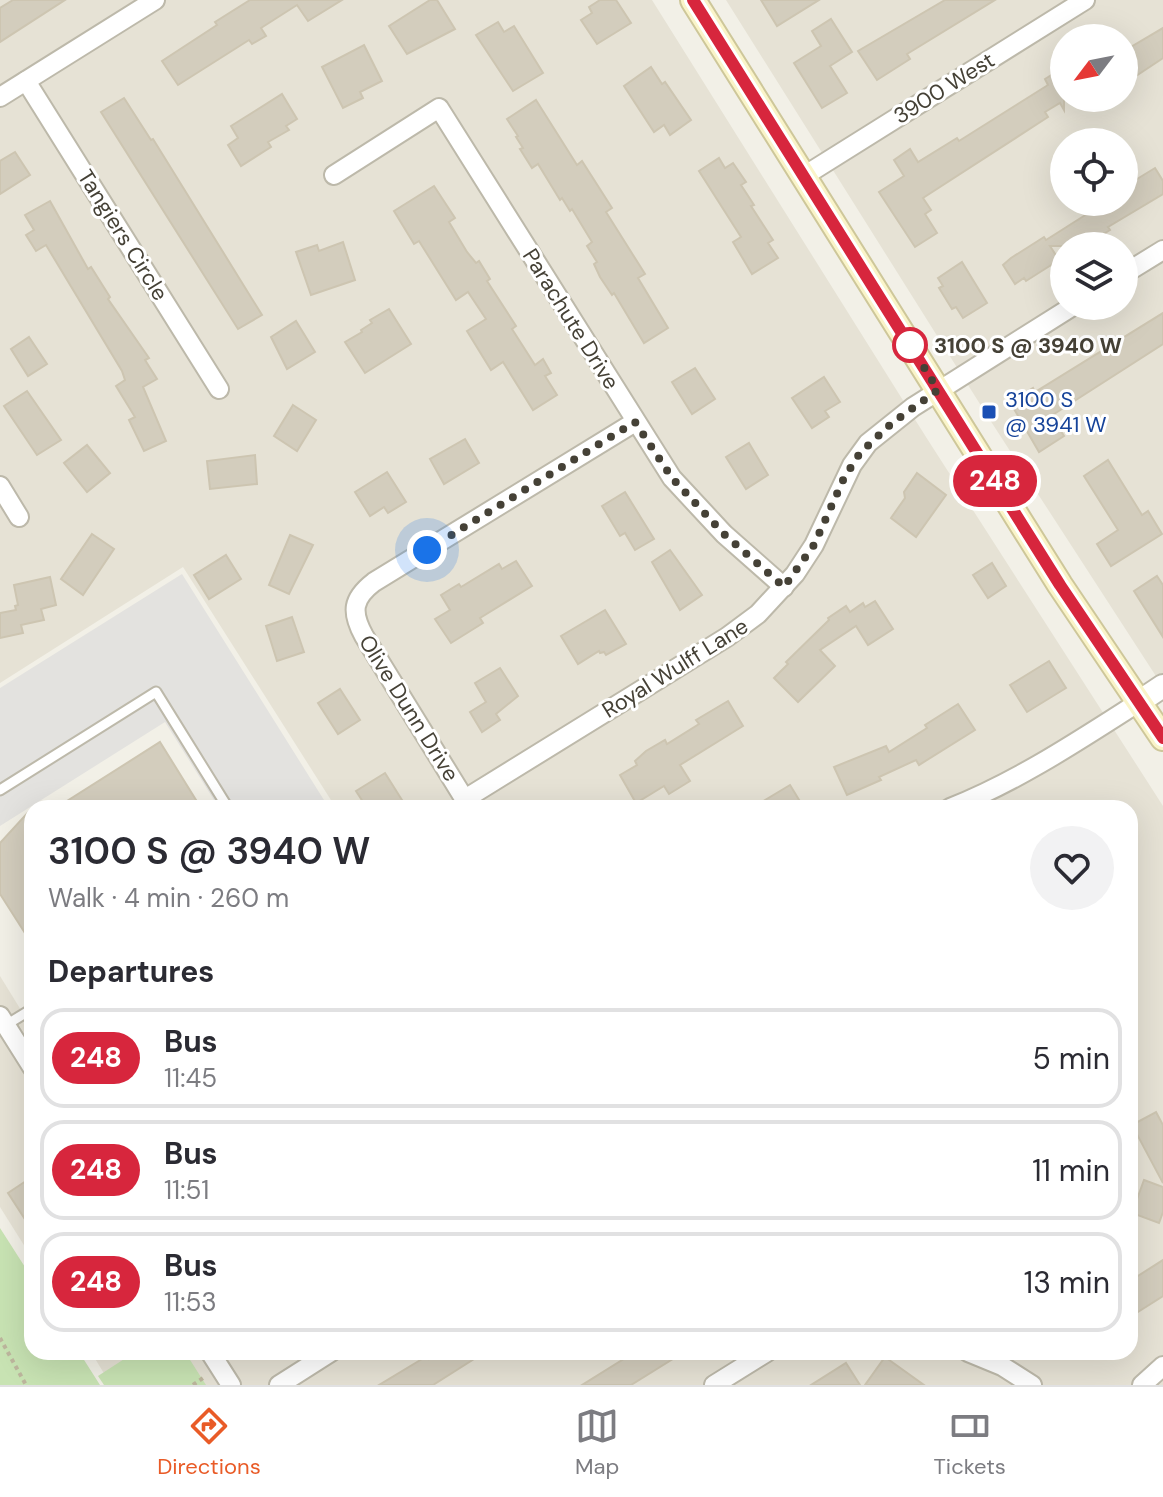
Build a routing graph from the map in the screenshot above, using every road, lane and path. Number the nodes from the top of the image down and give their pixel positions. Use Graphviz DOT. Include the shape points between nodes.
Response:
graph roads {
  1 [pos="155,0"];
  2 [pos="693,0"];
  3 [pos="1085,0"];
  4 [pos="26,81"];
  5 [pos="0,97"];
  6 [pos="334,175"];
  7 [pos="804,176"];
  8 [pos="1163,250"];
  9 [pos="1138,265"];
  10 [pos="1050,320"];
  11 [pos="219,389"];
  12 [pos="938,390"];
  13 [pos="635,422"];
  14 [pos="0,486"];
  15 [pos="19,517"];
  16 [pos="784,587"];
  17 [pos="1163,686"];
  18 [pos="1139,702"];
  19 [pos="1163,738"];
  20 [pos="0,790"];
  21 [pos="223,800"];
  22 [pos="466,800"];
  23 [pos="474,800"];
  24 [pos="969,800"];
  25 [pos="24,1012"];
  26 [pos="3,1020"];
  27 [pos="24,1054"];
  28 [pos="0,1338"];
  29 [pos="215,1360"];
  30 [pos="318,1360"];
  31 [pos="754,1360"];
  32 [pos="987,1360"];
  33 [pos="1163,1366"];
  34 [pos="203,1378"];
  35 [pos="26,1385"];
  36 [pos="193,1385"];
  37 [pos="231,1385"];
  38 [pos="279,1385"];
  39 [pos="714,1385"];
  40 [pos="1032,1385"];
  41 [pos="1142,1385"];
  1 -- 4 [label="street"];
  2 -- 7 [label="main road"];
  3 -- 7 [label="street, 3900 West"];
  4 -- 5 [label="street"];
  4 -- 11 [label="street, Tangiers Circle"];
  6 -- 13 [label="street, Parachute Drive" via="439,108"];
  7 -- 12 [label="main road"];
  8 -- 9 [label="street"];
  10 -- 12 [label="street, Royal Wulff Lane"];
  12 -- 16 [label="street, Royal Wulff Lane" via="860,453 814,545"];
  12 -- 18 [label="main road"];
  13 -- 16 [label="street, Parachute Drive" via="672,478"];
  13 -- 22 [label="street, Olive Dunn Drive" via="374,582 353,605 364,636"];
  14 -- 15 [label="street"];
  16 -- 23 [label="street, Royal Wulff Lane" via="727,637"];
  17 -- 18 [label="street"];
  18 -- 19 [label="main road"];
  18 -- 24 [label="street" via="1041,764"];
  20 -- 21 [label="lane" via="156,692"];
  25 -- 26 [label="lane"];
  26 -- 27 [label="street"];
  28 -- 35 [label="path"];
  29 -- 37 [label="street"];
  30 -- 38 [label="street"];
  31 -- 39 [label="street"];
  32 -- 40 [label="street"];
  33 -- 41 [label="street"];
  34 -- 36 [label="path"];
}
